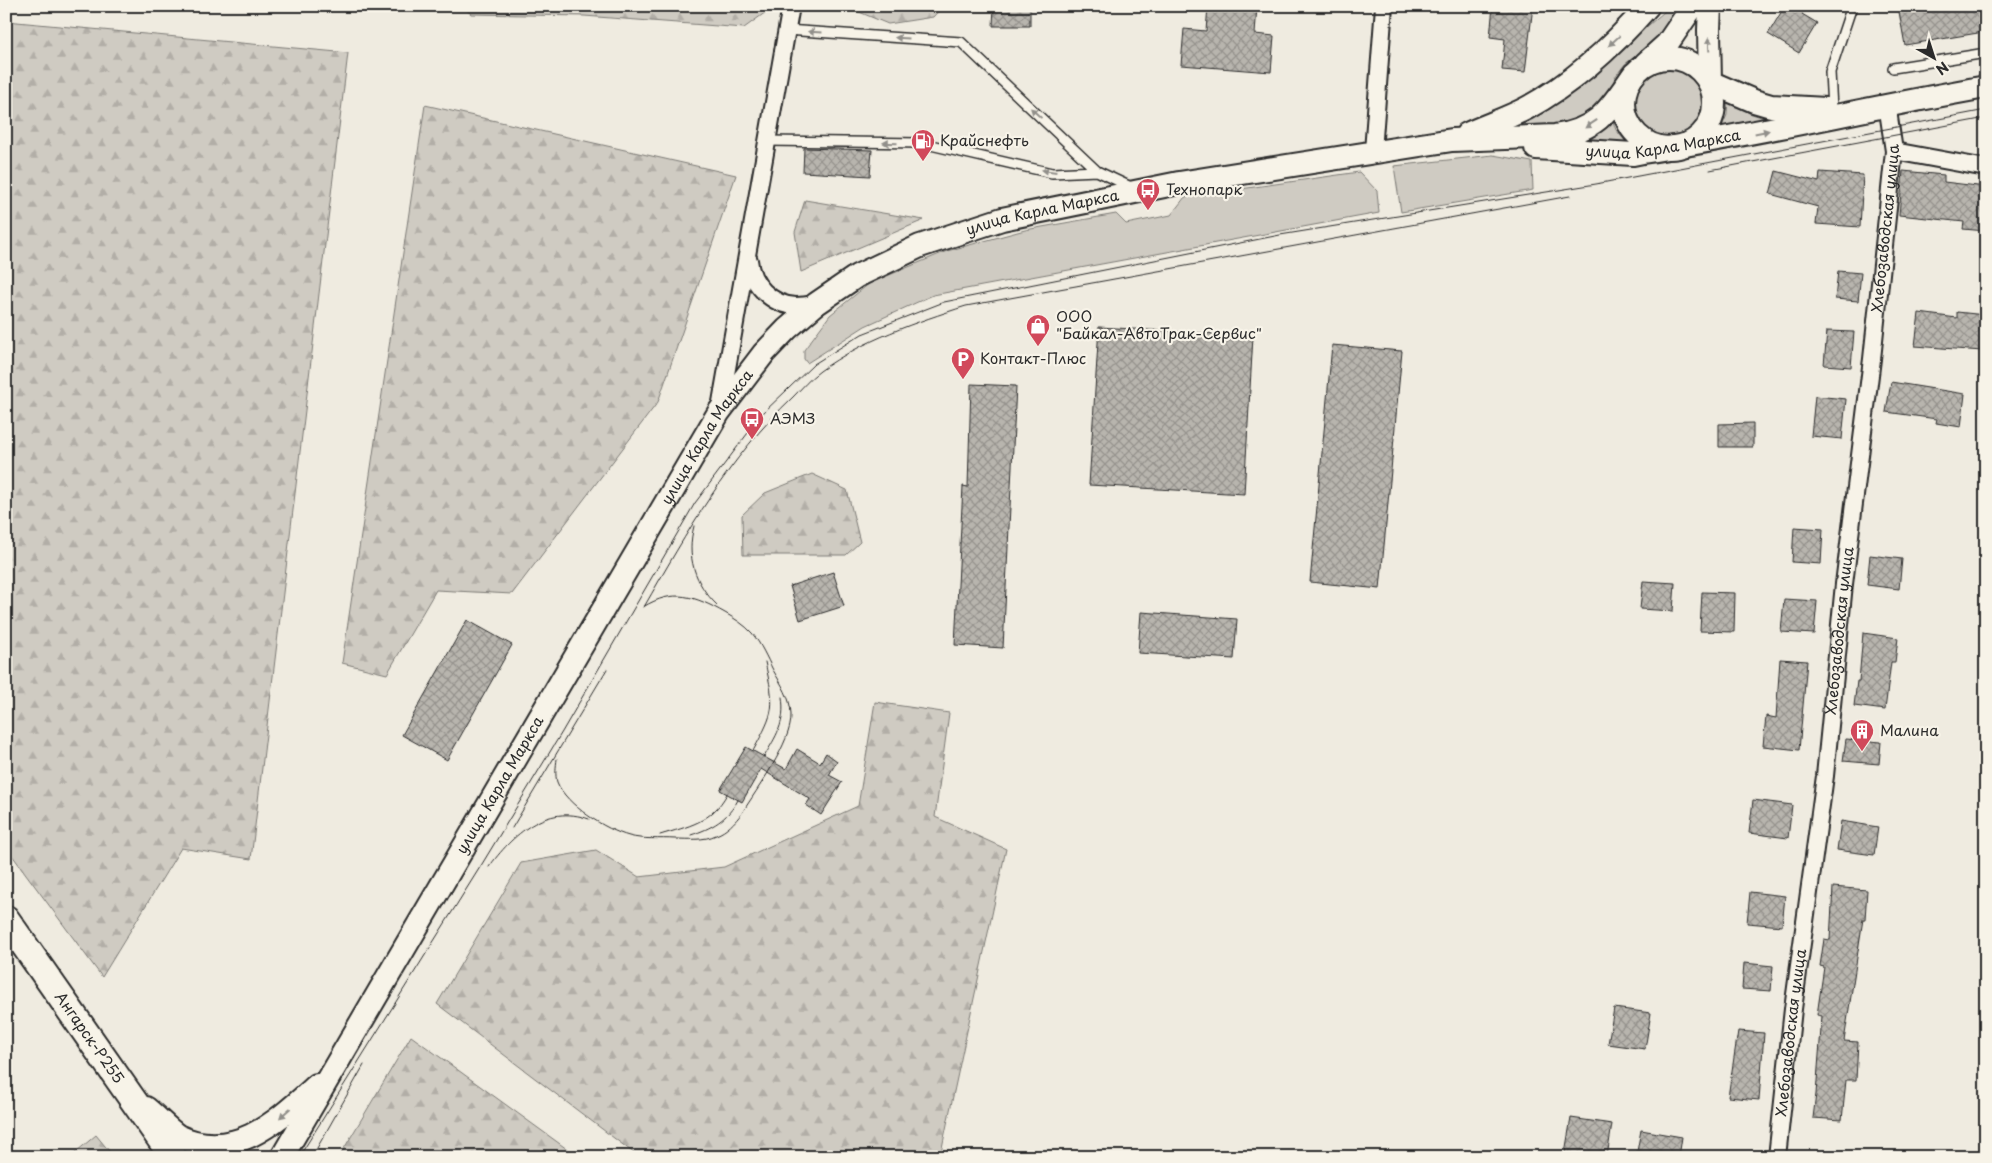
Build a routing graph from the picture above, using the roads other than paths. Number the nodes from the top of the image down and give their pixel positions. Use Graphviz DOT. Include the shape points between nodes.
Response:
graph roads {
  1 [pos="791,6"];
  2 [pos="1384,6"];
  3 [pos="1648,6"];
  4 [pos="1693,6"];
  5 [pos="1710,6"];
  6 [pos="1852,6"];
  7 [pos="786,30"];
  8 [pos="1986,53"];
  9 [pos="1893,68"];
  10 [pos="1639,70"];
  11 [pos="1710,82"];
  12 [pos="1986,87"];
  13 [pos="1880,106"];
  14 [pos="1832,109"];
  15 [pos="1452,140"];
  16 [pos="767,141"];
  17 [pos="1680,146"];
  18 [pos="1373,152"];
  19 [pos="1894,152"];
  20 [pos="1986,168"];
  21 [pos="1098,171"];
  22 [pos="1139,192"];
  23 [pos="748,250"];
  24 [pos="816,304"];
  25 [pos="719,412"];
  26 [pos="6,919"];
  27 [pos="334,1069"];
  28 [pos="125,1088"];
  29 [pos="173,1157"];
  30 [pos="282,1157"];
  31 [pos="1777,1157"];
  1 -- 7 [label="street"];
  2 -- 18 [label="street"];
  3 -- 15 [label="street, one-way" via="1599,55 1549,94 1527,108"];
  4 -- 10 [label="street" via="1667,44"];
  11 -- 5 [label="street, one-way"];
  6 -- 14 [label="lane" via="1830,72"];
  7 -- 16 [label="street"];
  21 -- 7 [label="lane, one-way" via="961,42"];
  8 -- 9 [label="lane"];
  10 -- 11 [label="street" via="1662,59 1681,59 1692,64"];
  10 -- 15 [label="street, улица Карла Маркса, one-way" via="1605,112 1592,125 1578,132 1555,136"];
  10 -- 17 [label="street" via="1624,97 1628,122 1635,133 1653,145"];
  11 -- 14 [label="street, улица Карла Маркса" via="1771,106"];
  11 -- 17 [label="street" via="1714,109 1708,126 1696,139"];
  12 -- 13 [label="street, улица Карла Маркса"];
  13 -- 14 [label="street, улица Карла Маркса"];
  17 -- 13 [label="street, улица Карла Маркса, one-way"];
  13 -- 19 [label="street, Хлебозаводская улица"];
  15 -- 17 [label="street, улица Карла Маркса" via="1633,154"];
  15 -- 18 [label="street, улица Карла Маркса"];
  21 -- 16 [label="lane, one-way" via="1052,173 922,143"];
  16 -- 23 [label="street"];
  18 -- 22 [label="street, улица Карла Маркса"];
  19 -- 20 [label="street"];
  19 -- 31 [label="street, Хлебозаводская улица" via="1825,776 1793,1009"];
  21 -- 22 [label="lane"];
  22 -- 24 [label="street, улица Карла Маркса" via="1002,219 920,246 857,276"];
  23 -- 24 [label="street" via="755,282 768,295 794,306"];
  23 -- 25 [label="street"];
  24 -- 25 [label="street, улица Карла Маркса" via="764,353"];
  25 -- 27 [label="street, улица Карла Маркса"];
  26 -- 28 [label="main road, Ангарск-Р255"];
  27 -- 28 [label="street, one-way" via="263,1133 248,1142 227,1148 199,1146 177,1135"];
  27 -- 30 [label="street, улица Карла Маркса"];
  28 -- 29 [label="main road, Ангарск-Р255"];
}
